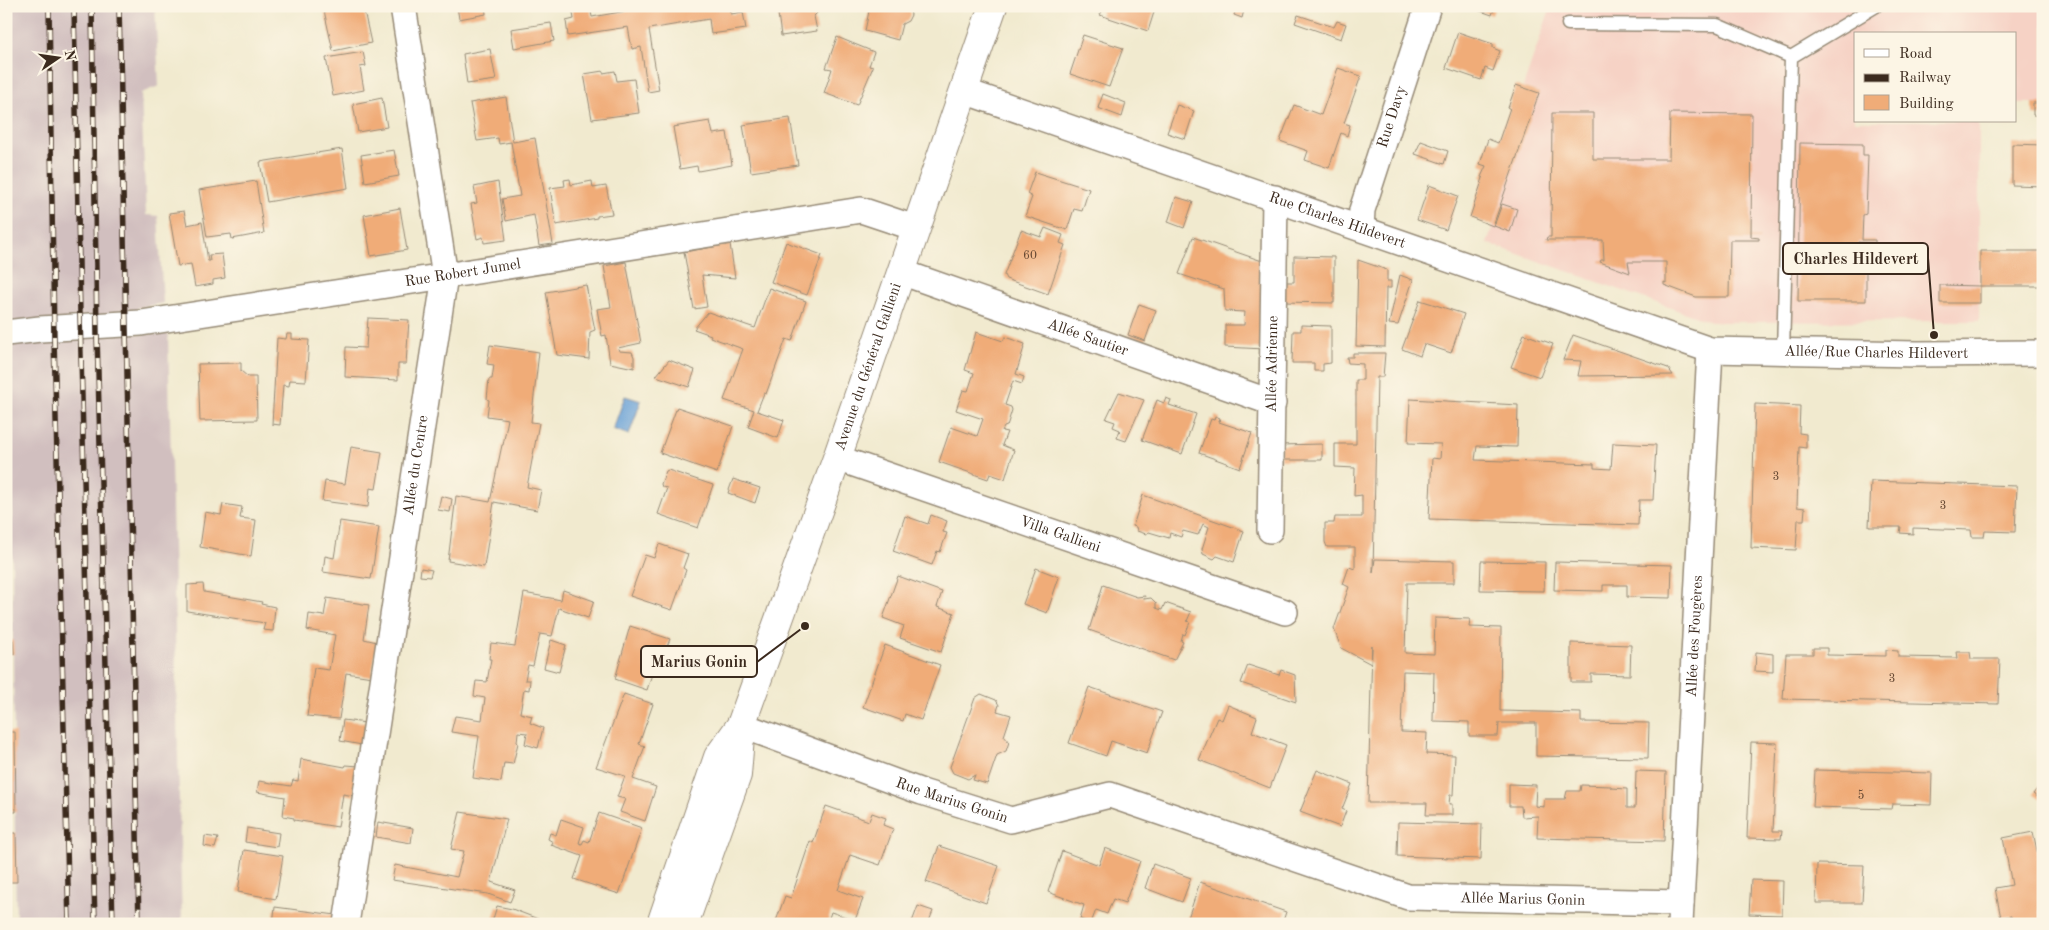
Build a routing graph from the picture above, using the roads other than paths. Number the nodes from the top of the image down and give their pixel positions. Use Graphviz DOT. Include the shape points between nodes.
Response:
graph roads {
  1 [pos="403,6"];
  2 [pos="993,6"];
  3 [pos="1428,6"];
  4 [pos="1876,6"];
  5 [pos="1568,24"];
  6 [pos="1791,57"];
  7 [pos="964,91"];
  8 [pos="1275,198"];
  9 [pos="915,228"];
  10 [pos="1361,228"];
  11 [pos="902,272"];
  12 [pos="445,276"];
  13 [pos="6,333"];
  14 [pos="1710,350"];
  15 [pos="1783,352"];
  16 [pos="2043,353"];
  17 [pos="1273,403"];
  18 [pos="837,458"];
  19 [pos="1270,530"];
  20 [pos="1285,612"];
  21 [pos="741,725"];
  22 [pos="1366,882"];
  23 [pos="1680,914"];
  24 [pos="346,924"];
  25 [pos="661,924"];
  26 [pos="684,924"];
  1 -- 12 [label="street, Allée du Centre"];
  2 -- 7 [label="street, Avenue du Général Gallieni"];
  3 -- 10 [label="street, Rue Davy" via="1362,210"];
  4 -- 6 [label="lane"];
  5 -- 6 [label="lane" via="1717,25"];
  6 -- 15 [label="lane"];
  7 -- 8 [label="street, Rue Charles Hildevert"];
  7 -- 9 [label="street, Avenue du Général Gallieni"];
  8 -- 10 [label="street, Rue Charles Hildevert"];
  8 -- 17 [label="street, Allée Adrienne"];
  9 -- 11 [label="street, Avenue du Général Gallieni"];
  9 -- 12 [label="street, Rue Robert Jumel" via="861,210"];
  10 -- 14 [label="street, Rue Charles Hildevert"];
  11 -- 17 [label="street, Allée Sautier"];
  11 -- 18 [label="street, Avenue du Général Gallieni"];
  12 -- 13 [label="street, Rue Robert Jumel" via="141,323"];
  12 -- 24 [label="street, Allée du Centre"];
  14 -- 15 [label="street, Allée/Rue Charles Hildevert"];
  14 -- 23 [label="street, Allée des Fougères"];
  15 -- 16 [label="street, Allée/Rue Charles Hildevert"];
  17 -- 19 [label="street, Allée Adrienne"];
  18 -- 20 [label="street, Villa Gallieni"];
  18 -- 21 [label="street, Avenue du Général Gallieni"];
  21 -- 22 [label="street, Rue Marius Gonin" via="922,792 1012,820 1110,795"];
  21 -- 25 [label="street, Avenue du Général Gallieni" via="718,757"];
  21 -- 26 [label="street, Avenue du Général Gallieni" via="738,775"];
  22 -- 23 [label="street, Allée Marius Gonin" via="1408,897"];
}
